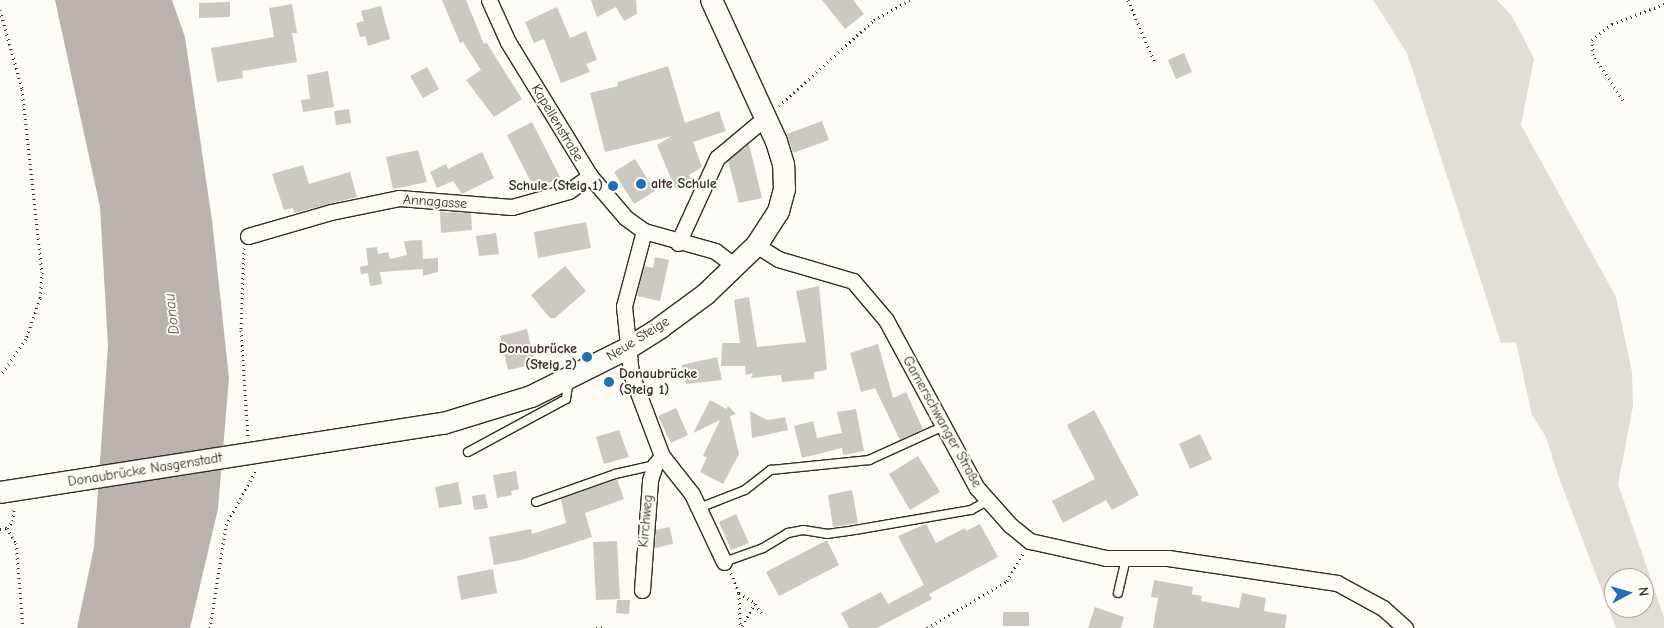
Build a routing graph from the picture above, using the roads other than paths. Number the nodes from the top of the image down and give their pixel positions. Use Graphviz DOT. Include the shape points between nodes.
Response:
graph roads {
  1 [pos="489,0"];
  2 [pos="711,0"];
  3 [pos="767,116"];
  4 [pos="590,176"];
  5 [pos="644,231"];
  6 [pos="248,236"];
  7 [pos="678,242"];
  8 [pos="756,245"];
  9 [pos="735,266"];
  10 [pos="627,348"];
  11 [pos="570,378"];
  12 [pos="944,426"];
  13 [pos="244,447"];
  14 [pos="468,452"];
  15 [pos="658,461"];
  16 [pos="6,491"];
  17 [pos="987,501"];
  18 [pos="536,502"];
  19 [pos="699,508"];
  20 [pos="1126,558"];
  21 [pos="728,567"];
  22 [pos="642,590"];
  23 [pos="1118,593"];
  24 [pos="1405,628"];
  1 -- 4 [label="street, Kapellenstraße" via="508,42"];
  2 -- 3 [label="main road, Neue Steige"];
  3 -- 7 [label="street" via="717,158"];
  3 -- 8 [label="main road, Neue Steige" via="783,164 784,189 778,211"];
  4 -- 5 [label="street, Kapellenstraße" via="626,218"];
  4 -- 6 [label="street, Annagasse" via="569,191 512,207 399,198 363,204"];
  5 -- 7 [label="street, Kapellenstraße"];
  5 -- 10 [label="street" via="624,306"];
  7 -- 9 [label="street, Kapellenstraße" via="715,251"];
  8 -- 9 [label="main road, Neue Steige"];
  8 -- 12 [label="street, Gamerschwanger Straße" via="778,259 852,282 886,320"];
  9 -- 10 [label="main road, Neue Steige" via="705,294"];
  10 -- 11 [label="main road, Neue Steige"];
  10 -- 15 [label="street"];
  11 -- 13 [label="main road, Neue Steige" via="504,406 443,422 265,452"];
  11 -- 14 [label="lane" via="566,399"];
  12 -- 17 [label="street, Gamerschwanger Straße"];
  12 -- 19 [label="lane" via="869,460 771,470 745,490"];
  13 -- 16 [label="main road, Donaubrücke Nasgenstadt"];
  15 -- 18 [label="lane"];
  15 -- 19 [label="street" via="692,494"];
  15 -- 22 [label="street, Kirchweg" via="646,522"];
  17 -- 20 [label="street, Gamerschwanger Straße" via="1030,541 1106,558"];
  17 -- 21 [label="lane" via="971,510 855,530 827,534 803,530 788,533"];
  19 -- 21 [label="street"];
  20 -- 23 [label="lane"];
  20 -- 24 [label="street" via="1168,558 1336,583 1382,608"];
}
